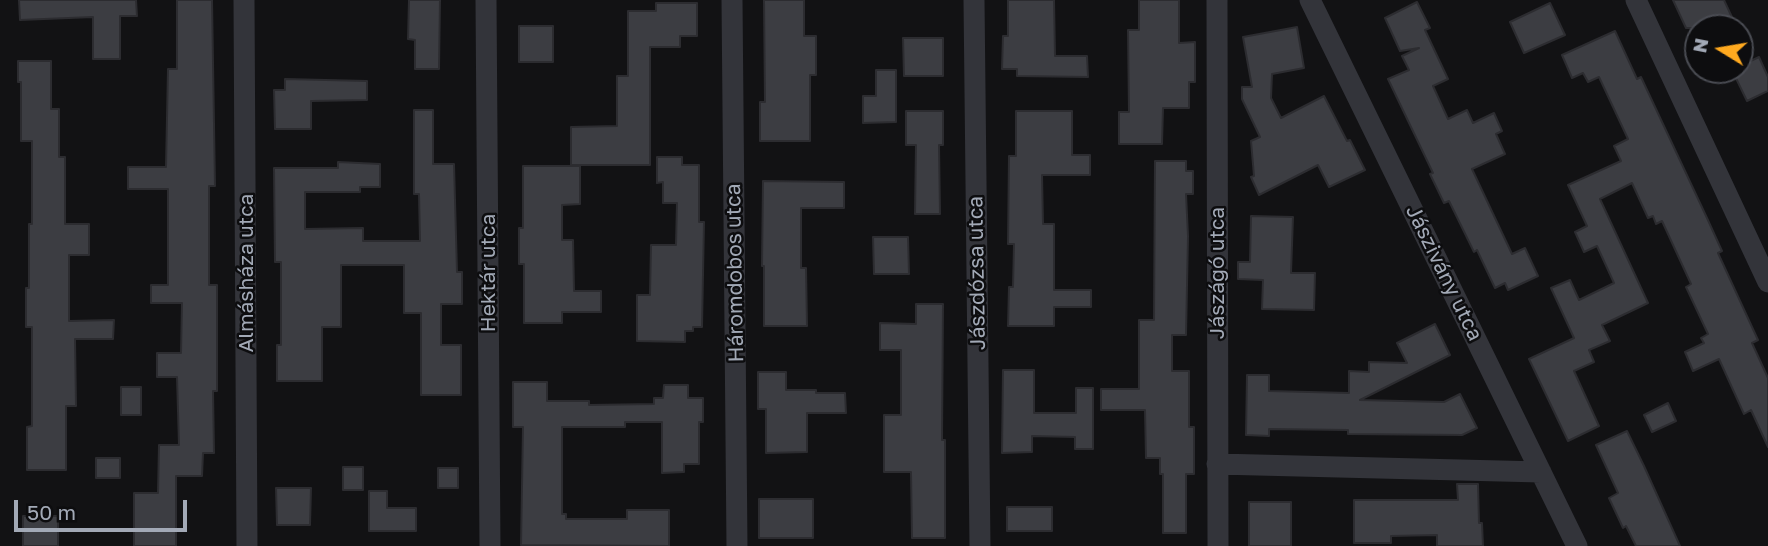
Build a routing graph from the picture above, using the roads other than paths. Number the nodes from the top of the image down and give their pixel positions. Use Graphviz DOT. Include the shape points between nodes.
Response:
graph roads {
  1 [pos="244,0"];
  2 [pos="486,0"];
  3 [pos="732,0"];
  4 [pos="974,0"];
  5 [pos="1217,0"];
  6 [pos="1310,0"];
  7 [pos="1636,0"];
  8 [pos="1768,282"];
  9 [pos="1217,464"];
  10 [pos="1541,472"];
  11 [pos="247,546"];
  12 [pos="490,546"];
  13 [pos="737,546"];
  14 [pos="980,546"];
  15 [pos="1218,546"];
  16 [pos="1577,546"];
  1 -- 11 [label="street, Almásháza utca"];
  2 -- 12 [label="street, Hektár utca"];
  3 -- 13 [label="street, Háromdobos utca"];
  4 -- 14 [label="street, Jászdózsa utca"];
  5 -- 9 [label="street, Jászágó utca"];
  6 -- 10 [label="street, Jászivány utca"];
  7 -- 8 [label="street"];
  9 -- 10 [label="street"];
  9 -- 15 [label="street, Jászágó utca"];
  10 -- 16 [label="street, Jászivány utca"];
}
